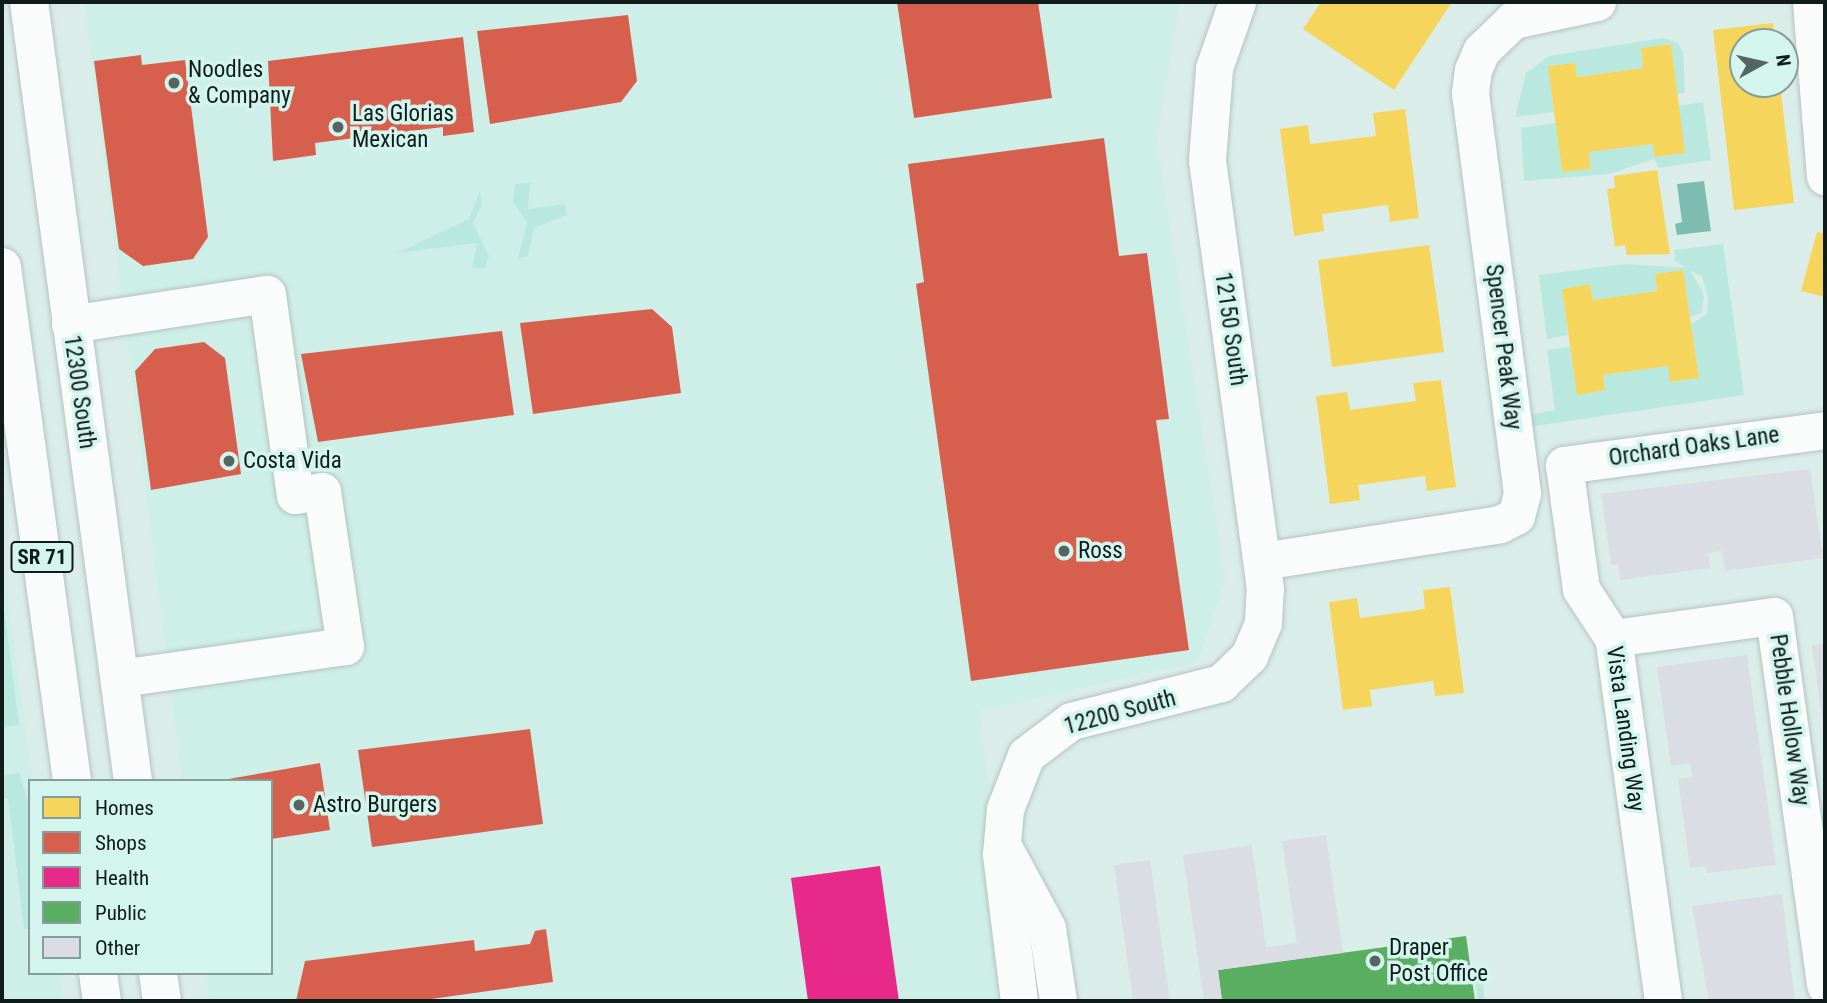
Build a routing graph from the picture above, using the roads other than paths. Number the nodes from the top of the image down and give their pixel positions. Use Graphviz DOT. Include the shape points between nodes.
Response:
graph roads {
  1 [pos="29,2"];
  2 [pos="1237,2"];
  3 [pos="1597,2"];
  4 [pos="1811,2"];
  5 [pos="1825,176"];
  6 [pos="2,267"];
  7 [pos="70,324"];
  8 [pos="1825,430"];
  9 [pos="1564,465"];
  10 [pos="1262,561"];
  11 [pos="1613,638"];
  12 [pos="1249,656"];
  13 [pos="120,678"];
  14 [pos="72,779"];
  15 [pos="133,779"];
  16 [pos="1002,832"];
  17 [pos="98,975"];
  18 [pos="158,975"];
  19 [pos="1825,985"];
  20 [pos="102,1001"];
  21 [pos="162,1001"];
  22 [pos="1019,1001"];
  23 [pos="1058,1001"];
  24 [pos="1664,1001"];
  1 -- 7 [label="main road, 12300 South / SR 71"];
  2 -- 10 [label="street, 12150 South" via="1214,68 1207,160"];
  3 -- 10 [label="street, Spencer Peak Way" via="1513,20 1481,51 1472,70 1469,93 1521,494 1516,516 1500,524"];
  4 -- 5 [label="street"];
  6 -- 14 [label="main road, SR 71"];
  7 -- 13 [label="main road, 12300 South / SR 71"];
  7 -- 13 [label="street" via="267,294 295,495 322,491 345,646"];
  8 -- 9 [label="street, Orchard Oaks Lane"];
  9 -- 11 [label="street, Vista Landing Way" via="1581,589"];
  10 -- 12 [label="street, 12150 South" via="1266,606"];
  11 -- 19 [label="street, Pebble Hollow Way" via="1774,616"];
  11 -- 24 [label="street, Vista Landing Way"];
  12 -- 16 [label="street, 12200 South" via="1209,690 1089,716 1040,740 1018,768"];
  13 -- 15 [label="main road, 12300 South / SR 71"];
  16 -- 22 [label="street, 12200 South"];
  16 -- 23 [label="street, 12200 South" via="1011,866 1047,928"];
  17 -- 20 [label="main road"];
  18 -- 21 [label="main road"];
}
